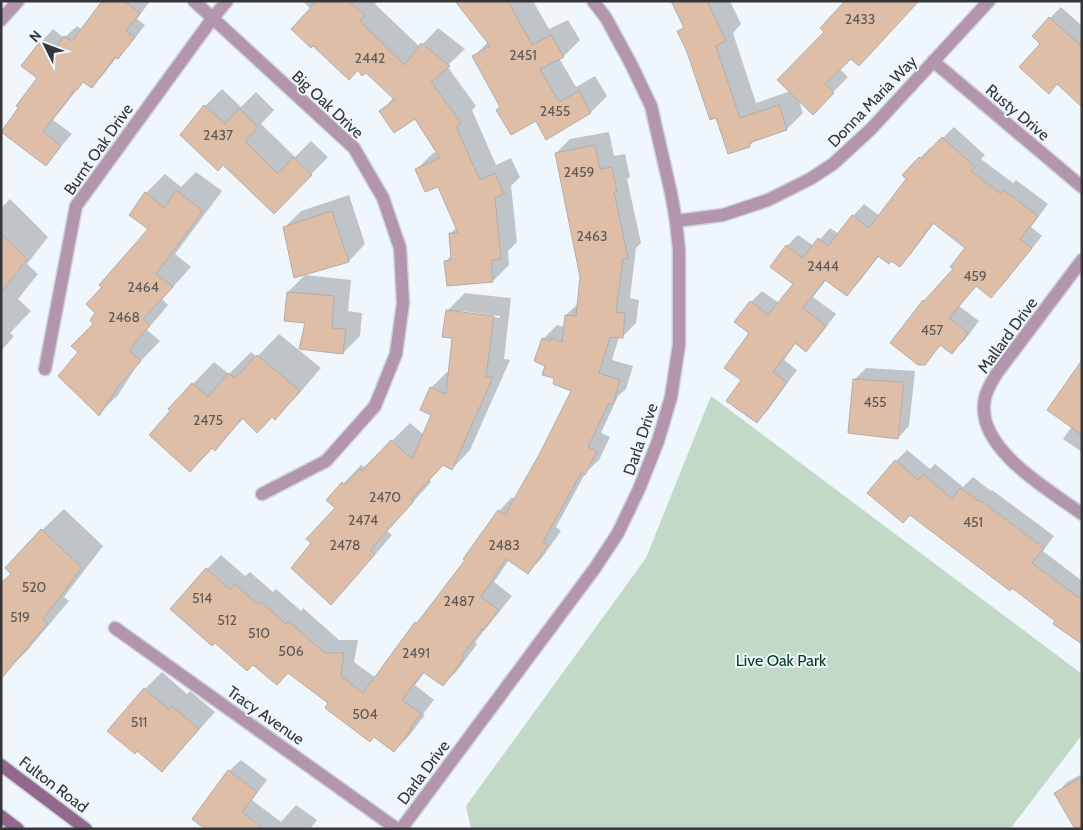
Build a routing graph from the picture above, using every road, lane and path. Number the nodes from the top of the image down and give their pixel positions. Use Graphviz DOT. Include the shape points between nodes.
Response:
graph roads {
  1 [pos="18,1"];
  2 [pos="194,1"];
  3 [pos="227,1"];
  4 [pos="593,1"];
  5 [pos="989,1"];
  6 [pos="212,19"];
  7 [pos="1,20"];
  8 [pos="933,62"];
  9 [pos="1082,187"];
  10 [pos="676,222"];
  11 [pos="1082,260"];
  12 [pos="45,369"];
  13 [pos="262,494"];
  14 [pos="1082,514"];
  15 [pos="115,628"];
  16 [pos="1,765"];
  17 [pos="1,816"];
  18 [pos="18,829"];
  19 [pos="86,829"];
  20 [pos="399,829"];
  1 -- 7 [label="street"];
  2 -- 6 [label="street, Big Oak Drive"];
  3 -- 6 [label="street, Burnt Oak Drive"];
  4 -- 10 [label="street, Darla Drive" via="606,18 651,106"];
  5 -- 8 [label="street, Donna Maria Way"];
  6 -- 12 [label="street, Burnt Oak Drive" via="76,206"];
  6 -- 13 [label="street, Big Oak Drive" via="354,148 383,198 400,248 403,303 396,354 375,406 326,461"];
  8 -- 9 [label="street, Rusty Drive"];
  8 -- 10 [label="street, Donna Maria Way" via="852,147 810,180 744,209"];
  10 -- 20 [label="street, Darla Drive" via="679,345 671,397 639,489 618,533 595,568"];
  11 -- 14 [label="street, Mallard Drive" via="996,373 984,404 984,419 989,433 1002,451"];
  15 -- 20 [label="street, Tracy Avenue"];
  16 -- 19 [label="main road, Fulton Road"];
  17 -- 18 [label="main road"];
}
